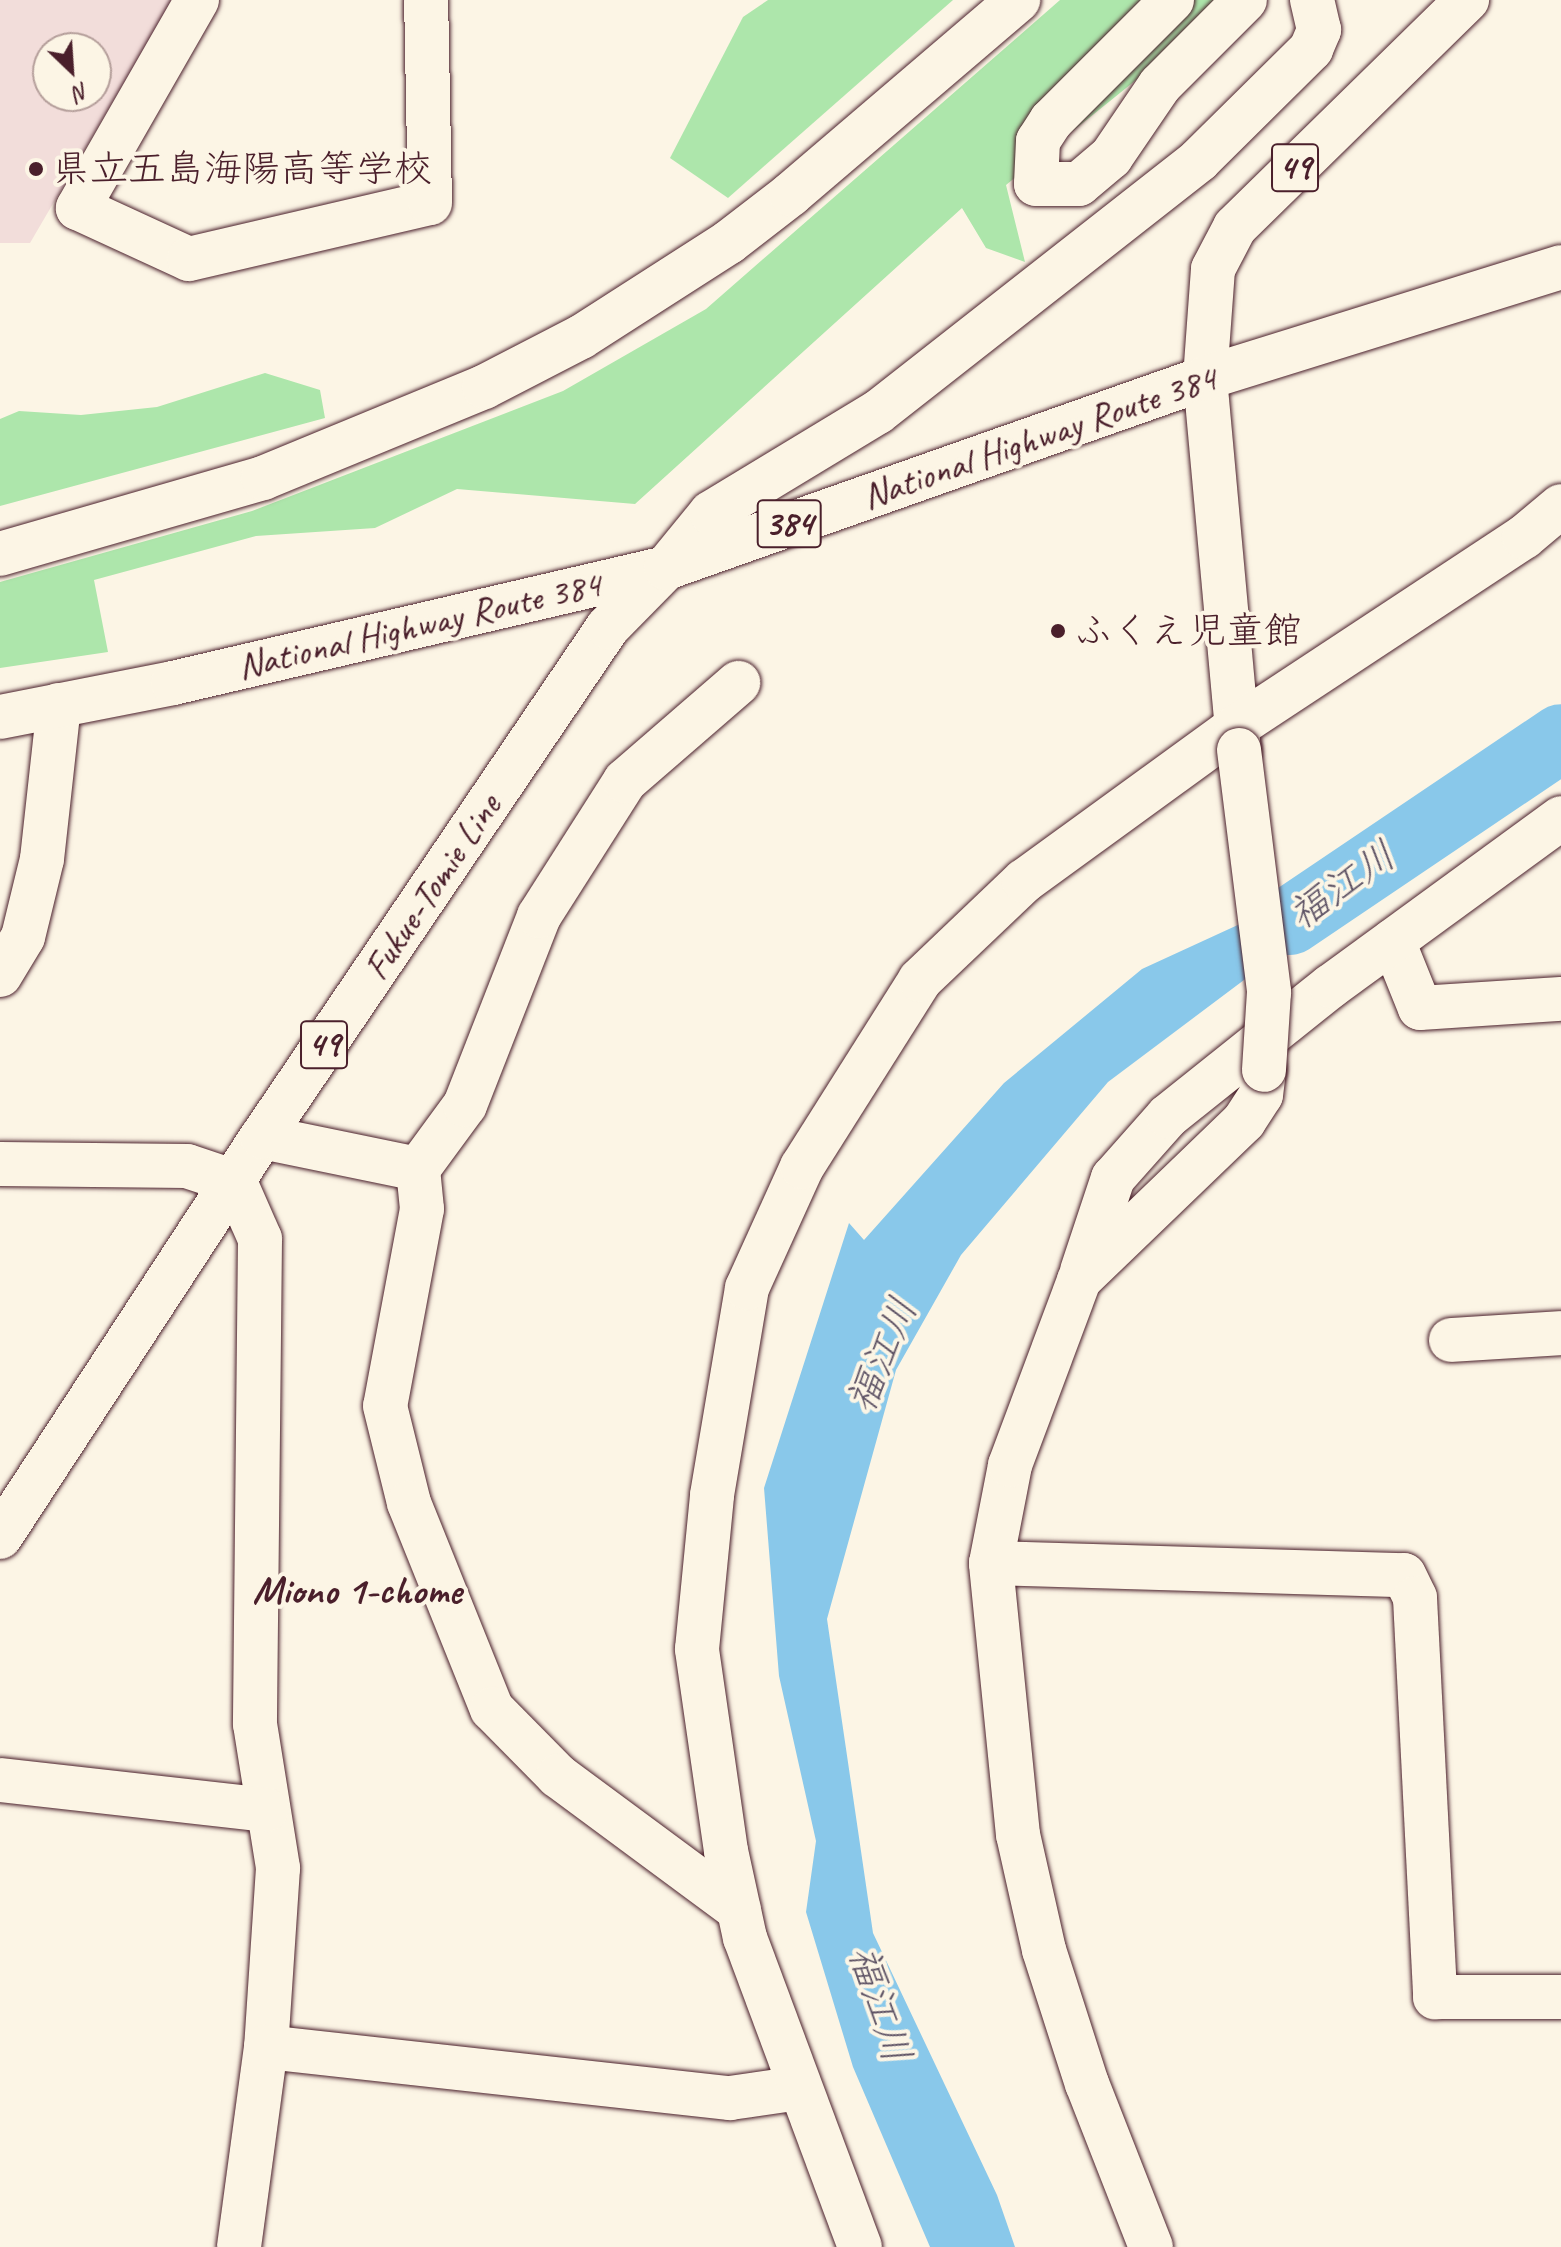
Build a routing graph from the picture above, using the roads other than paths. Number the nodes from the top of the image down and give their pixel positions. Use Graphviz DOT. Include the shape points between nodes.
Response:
graph roads {
  1 [pos="197,0"];
  2 [pos="426,0"];
  3 [pos="1018,0"];
  4 [pos="1172,0"];
  5 [pos="1245,0"];
  6 [pos="1312,0"];
  7 [pos="1467,0"];
  8 [pos="1561,267"];
  9 [pos="1205,378"];
  10 [pos="1561,506"];
  11 [pos="0,554"];
  12 [pos="666,568"];
  13 [pos="738,683"];
  14 [pos="59,705"];
  15 [pos="0,717"];
  16 [pos="1238,738"];
  17 [pos="1561,818"];
  18 [pos="1393,941"];
  19 [pos="0,975"];
  20 [pos="1561,999"];
  21 [pos="262,1137"];
  22 [pos="0,1164"];
  23 [pos="418,1169"];
  24 [pos="235,1182"];
  25 [pos="1079,1280"];
  26 [pos="1561,1333"];
  27 [pos="1451,1340"];
  28 [pos="0,1537"];
  29 [pos="991,1563"];
  30 [pos="0,1780"];
  31 [pos="266,1810"];
  32 [pos="739,1910"];
  33 [pos="1561,1997"];
  34 [pos="266,2047"];
  35 [pos="799,2088"];
  36 [pos="239,2247"];
  37 [pos="860,2247"];
  38 [pos="1151,2247"];
  1 -- 2 [label="main road" via="78,208 189,259 430,203"];
  3 -- 11 [label="main road" via="766,213 581,337 484,387 263,478"];
  4 -- 5 [label="main road" via="1051,121 1038,141 1036,184 1079,184 1111,157 1160,85"];
  6 -- 12 [label="main road, Fukue-Tomie Line" via="1319,30 1311,49 1199,160 878,412 711,513"];
  7 -- 9 [label="main road, 49" via="1235,227 1213,269"];
  8 -- 9 [label="main road, National Highway Route 384 / 384"];
  9 -- 12 [label="main road, National Highway Route 384 / 384"];
  9 -- 16 [label="main road"];
  10 -- 16 [label="main road"];
  12 -- 14 [label="main road, National Highway Route 384 / 384"];
  12 -- 21 [label="main road, Fukue-Tomie Line / 49" via="608,627"];
  13 -- 23 [label="main road" via="625,781 539,916 465,1105"];
  14 -- 15 [label="main road, National Highway Route 384 / 384"];
  14 -- 19 [label="main road" via="42,859 23,937"];
  16 -- 25 [label="main road, bridge" via="1269,992 1261,1095 1244,1121"];
  16 -- 32 [label="main road" via="1024,881 920,980 802,1167 747,1288 712,1495 697,1649"];
  17 -- 18 [label="main road"];
  18 -- 20 [label="main road" via="1420,1008"];
  18 -- 25 [label="main road" via="1168,1116 1113,1178"];
  21 -- 23 [label="main road"];
  21 -- 24 [label="main road, Fukue-Tomie Line / 49"];
  22 -- 24 [label="main road" via="187,1166"];
  23 -- 32 [label="main road" via="422,1209 385,1406 409,1503 492,1709 558,1776"];
  24 -- 28 [label="main road, Fukue-Tomie Line / 49"];
  24 -- 31 [label="main road" via="260,1239 255,1724"];
  25 -- 29 [label="main road" via="1010,1465"];
  26 -- 27 [label="main road"];
  29 -- 33 [label="main road" via="1404,1575 1415,1598 1435,1997"];
  29 -- 38 [label="main road" via="1018,1835 1044,1950 1087,2084"];
  30 -- 31 [label="main road"];
  31 -- 34 [label="main road" via="278,1868"];
  32 -- 35 [label="main road"];
  34 -- 35 [label="main road" via="730,2098"];
  34 -- 36 [label="main road"];
  35 -- 37 [label="main road"];
}
